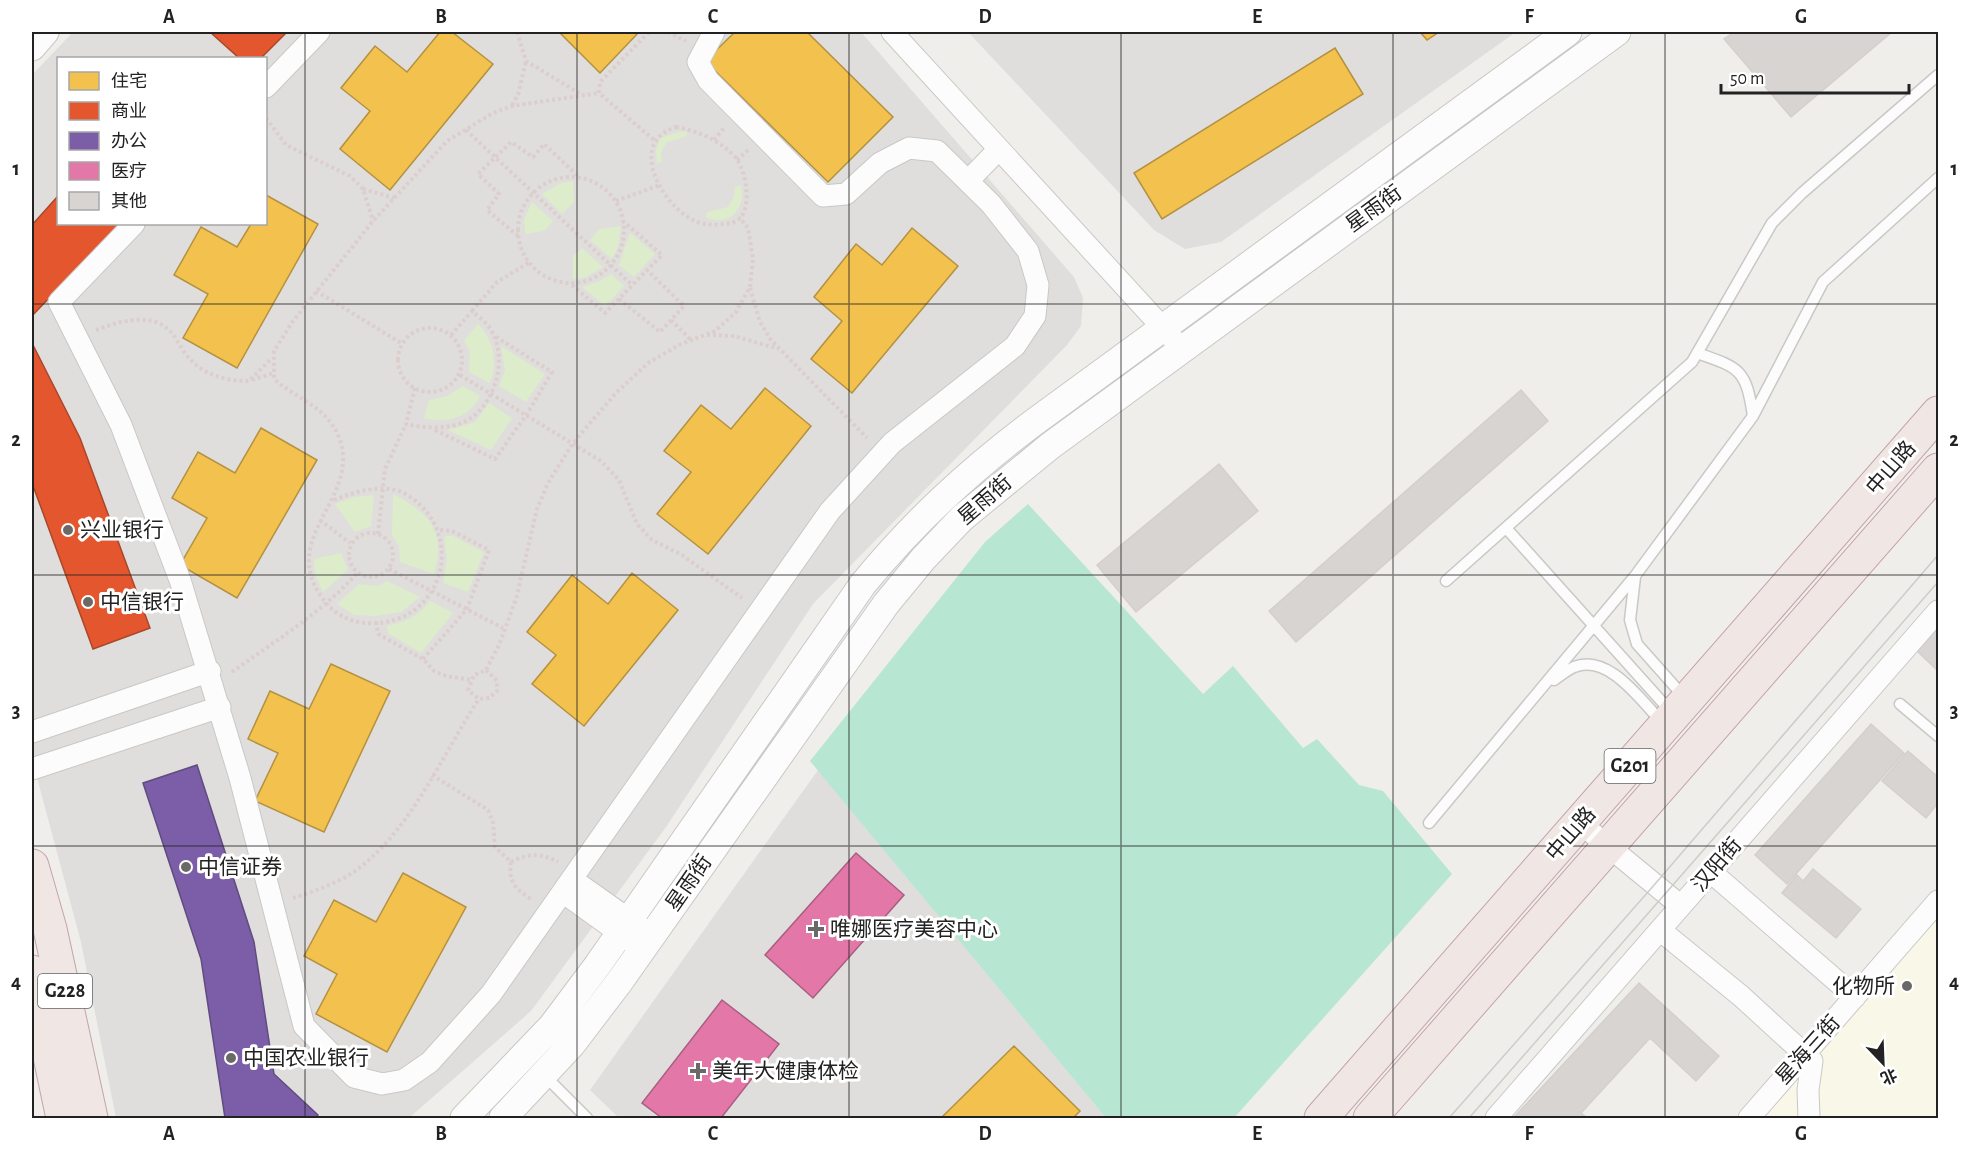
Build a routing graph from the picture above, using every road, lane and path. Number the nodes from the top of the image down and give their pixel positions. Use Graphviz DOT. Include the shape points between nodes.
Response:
graph roads {
  1 [pos="45,32"];
  2 [pos="319,32"];
  3 [pos="517,32"];
  4 [pos="649,32"];
  5 [pos="714,32"];
  6 [pos="892,32"];
  7 [pos="1568,32"];
  8 [pos="1617,32"];
  9 [pos="32,47"];
  10 [pos="526,61"];
  11 [pos="1938,75"];
  12 [pos="267,86"];
  13 [pos="599,93"];
  14 [pos="582,95"];
  15 [pos="512,106"];
  16 [pos="267,119"];
  17 [pos="466,130"];
  18 [pos="654,140"];
  19 [pos="1004,153"];
  20 [pos="494,158"];
  21 [pos="578,177"];
  22 [pos="1938,178"];
  23 [pos="660,184"];
  24 [pos="972,185"];
  25 [pos="363,189"];
  26 [pos="533,194"];
  27 [pos="394,198"];
  28 [pos="616,201"];
  29 [pos="740,217"];
  30 [pos="374,221"];
  31 [pos="623,221"];
  32 [pos="133,225"];
  33 [pos="519,236"];
  34 [pos="530,262"];
  35 [pos="610,266"];
  36 [pos="647,270"];
  37 [pos="572,284"];
  38 [pos="632,285"];
  39 [pos="750,287"];
  40 [pos="316,291"];
  41 [pos="619,299"];
  42 [pos="472,311"];
  43 [pos="671,320"];
  44 [pos="1163,328"];
  45 [pos="492,335"];
  46 [pos="703,335"];
  47 [pos="450,336"];
  48 [pos="79,338"];
  49 [pos="690,339"];
  50 [pos="401,343"];
  51 [pos="779,349"];
  52 [pos="1182,349"];
  53 [pos="1697,353"];
  54 [pos="272,358"];
  55 [pos="274,373"];
  56 [pos="460,375"];
  57 [pos="249,381"];
  58 [pos="415,388"];
  59 [pos="491,392"];
  60 [pos="1938,413"];
  61 [pos="527,414"];
  62 [pos="1753,416"];
  63 [pos="406,424"];
  64 [pos="432,428"];
  65 [pos="573,442"];
  66 [pos="882,453"];
  67 [pos="1938,470"];
  68 [pos="382,489"];
  69 [pos="334,500"];
  70 [pos="320,520"];
  71 [pos="1506,528"];
  72 [pos="439,530"];
  73 [pos="378,534"];
  74 [pos="350,543"];
  75 [pos="389,569"];
  76 [pos="358,572"];
  77 [pos="1635,576"];
  78 [pos="1446,580"];
  79 [pos="433,591"];
  80 [pos="325,604"];
  81 [pos="467,609"];
  82 [pos="759,611"];
  83 [pos="1938,611"];
  84 [pos="376,622"];
  85 [pos="1593,627"];
  86 [pos="503,628"];
  87 [pos="423,660"];
  88 [pos="486,670"];
  89 [pos="212,678"];
  90 [pos="472,680"];
  91 [pos="1546,685"];
  92 [pos="479,699"];
  93 [pos="1900,704"];
  94 [pos="220,707"];
  95 [pos="1676,714"];
  96 [pos="32,732"];
  97 [pos="1938,736"];
  98 [pos="32,769"];
  99 [pos="432,775"];
  100 [pos="1429,823"];
  101 [pos="1580,823"];
  102 [pos="1608,846"];
  103 [pos="511,862"];
  104 [pos="32,866"];
  105 [pos="1711,872"];
  106 [pos="572,882"];
  107 [pos="1938,901"];
  108 [pos="273,904"];
  109 [pos="1681,906"];
  110 [pos="551,911"];
  111 [pos="625,927"];
  112 [pos="1660,930"];
  113 [pos="647,943"];
  114 [pos="32,972"];
  115 [pos="1856,997"];
  116 [pos="1804,1053"];
  117 [pos="534,1065"];
  118 [pos="63,1119"];
  119 [pos="91,1119"];
  120 [pos="464,1119"];
  121 [pos="503,1119"];
  122 [pos="587,1119"];
  123 [pos="1321,1119"];
  124 [pos="1370,1119"];
  125 [pos="1496,1119"];
  126 [pos="1749,1119"];
  127 [pos="1809,1119"];
  1 -- 9 [label="street"];
  2 -- 12 [label="street"];
  3 -- 10 [label="path"];
  4 -- 13 [label="path" via="600,82"];
  5 -- 24 [label="street" via="698,62 708,80 823,196 846,194 880,163 909,148 937,151"];
  6 -- 19 [label="street"];
  7 -- 44 [label="street, 星雨街"];
  8 -- 52 [label="street, 星雨街"];
  10 -- 14 [label="path"];
  10 -- 15 [label="path"];
  11 -- 53 [label="lane" via="1772,223"];
  13 -- 14 [label="path"];
  13 -- 18 [label="path"];
  14 -- 15 [label="path"];
  15 -- 17 [label="path"];
  16 -- 25 [label="path" via="286,144 334,166"];
  17 -- 20 [label="path"];
  17 -- 27 [label="path" via="447,141"];
  18 -- 23 [label="path" via="651,159"];
  18 -- 29 [label="path" via="676,127 714,140 729,152 737,160 745,183 747,198"];
  19 -- 24 [label="street"];
  19 -- 44 [label="street"];
  20 -- 21 [label="path" via="511,142 533,157 544,144"];
  20 -- 26 [label="path"];
  20 -- 33 [label="path" via="478,174 499,194 487,210"];
  21 -- 26 [label="path" via="550,182"];
  21 -- 28 [label="path" via="597,182"];
  22 -- 62 [label="lane" via="1823,282"];
  23 -- 28 [label="path"];
  23 -- 29 [label="path" via="665,194 694,220 715,225 735,222"];
  24 -- 66 [label="street" via="1028,251 1038,285 1035,316 1015,346"];
  25 -- 27 [label="path"];
  25 -- 30 [label="path"];
  26 -- 33 [label="path" via="518,216"];
  26 -- 35 [label="path"];
  27 -- 30 [label="path"];
  28 -- 31 [label="path"];
  29 -- 39 [label="path" via="748,228 753,259"];
  30 -- 40 [label="path"];
  31 -- 35 [label="path" via="625,235 615,263"];
  31 -- 36 [label="path" via="662,255"];
  32 -- 48 [label="street" via="59,302"];
  33 -- 34 [label="path"];
  34 -- 37 [label="path" via="555,281"];
  34 -- 42 [label="path" via="497,282"];
  35 -- 37 [label="path" via="585,282"];
  35 -- 38 [label="path"];
  36 -- 38 [label="path"];
  36 -- 43 [label="path" via="684,306"];
  37 -- 41 [label="path" via="605,313"];
  38 -- 41 [label="path"];
  39 -- 46 [label="path" via="725,325"];
  39 -- 51 [label="path" via="760,322"];
  40 -- 50 [label="path"];
  40 -- 54 [label="path"];
  41 -- 43 [label="path" via="660,332"];
  42 -- 45 [label="path" via="490,327"];
  42 -- 47 [label="path"];
  43 -- 49 [label="path"];
  44 -- 52 [label="street"];
  44 -- 111 [label="street, 星雨街" via="986,459 901,538 863,584"];
  45 -- 59 [label="path" via="500,360 499,377"];
  45 -- 61 [label="path" via="552,372"];
  46 -- 49 [label="path"];
  46 -- 51 [label="path" via="734,336"];
  47 -- 50 [label="path" via="439,329 426,328"];
  47 -- 56 [label="path" via="461,350"];
  48 -- 57 [label="path" via="108,326 138,320 163,325 190,360 210,374 231,381"];
  48 -- 89 [label="street" via="122,425"];
  49 -- 65 [label="path" via="648,363"];
  50 -- 58 [label="path" via="401,374"];
  51 -- 66 [label="path"];
  52 -- 113 [label="street, 星雨街" via="1004,482 923,559 886,604"];
  53 -- 62 [label="lane" via="1732,366 1748,384"];
  53 -- 71 [label="lane" via="1692,362"];
  54 -- 55 [label="path"];
  54 -- 57 [label="path"];
  55 -- 57 [label="path"];
  55 -- 69 [label="path" via="274,379 285,388 323,411 338,436 344,462"];
  56 -- 58 [label="path" via="438,392"];
  56 -- 59 [label="path"];
  58 -- 63 [label="path"];
  59 -- 61 [label="path"];
  59 -- 64 [label="path" via="477,414"];
  60 -- 95 [label="highway, 中山路 / G201"];
  61 -- 64 [label="path" via="495,459"];
  61 -- 65 [label="path"];
  62 -- 77 [label="lane"];
  63 -- 64 [label="path"];
  63 -- 68 [label="path" via="385,469"];
  65 -- 82 [label="path" via="601,461 619,480 637,524 652,540 682,555"];
  65 -- 86 [label="path" via="537,509 516,599"];
  66 -- 82 [label="street" via="830,511"];
  67 -- 102 [label="highway, 中山路 / G201"];
  68 -- 69 [label="path" via="352,492"];
  68 -- 72 [label="path" via="398,490 417,501"];
  68 -- 73 [label="path"];
  69 -- 70 [label="path"];
  70 -- 74 [label="path"];
  70 -- 80 [label="path" via="309,547 309,570"];
  71 -- 78 [label="lane"];
  71 -- 85 [label="lane"];
  72 -- 79 [label="path" via="441,573"];
  72 -- 81 [label="path" via="452,531 489,550"];
  73 -- 74 [label="path" via="363,535"];
  73 -- 75 [label="path" via="390,541 393,550"];
  74 -- 76 [label="path" via="348,557"];
  75 -- 76 [label="path" via="377,577 363,577"];
  75 -- 79 [label="path"];
  76 -- 80 [label="path"];
  77 -- 85 [label="lane"];
  77 -- 95 [label="lane" via="1630,620 1637,644"];
  79 -- 81 [label="path"];
  79 -- 84 [label="path" via="420,608 404,618"];
  80 -- 84 [label="path" via="355,621"];
  80 -- 89 [label="path"];
  81 -- 86 [label="path"];
  81 -- 87 [label="path"];
  82 -- 106 [label="street"];
  83 -- 105 [label="street, 汉阳街"];
  84 -- 87 [label="path" via="378,634"];
  85 -- 91 [label="lane"];
  85 -- 95 [label="lane"];
  86 -- 88 [label="path"];
  87 -- 90 [label="path" via="446,676"];
  88 -- 90 [label="path"];
  88 -- 92 [label="path" via="497,681 497,691 489,698"];
  89 -- 94 [label="street"];
  89 -- 96 [label="street"];
  90 -- 92 [label="path" via="468,690"];
  91 -- 95 [label="lane" via="1575,666 1596,666 1612,671"];
  91 -- 100 [label="lane"];
  92 -- 99 [label="path"];
  93 -- 97 [label="lane"];
  94 -- 98 [label="street"];
  94 -- 108 [label="street"];
  95 -- 101 [label="highway, 中山路 / G201"];
  99 -- 103 [label="path" via="488,810 495,847"];
  99 -- 108 [label="path" via="401,825 352,873"];
  101 -- 102 [label="street"];
  101 -- 123 [label="highway, 中山路 / G201"];
  102 -- 109 [label="street"];
  102 -- 124 [label="highway, 中山路 / G201"];
  103 -- 106 [label="path" via="543,855"];
  103 -- 110 [label="path" via="511,881 518,890"];
  104 -- 119 [label="highway, G228" via="50,929"];
  105 -- 109 [label="street, 汉阳街"];
  105 -- 115 [label="street"];
  106 -- 110 [label="street"];
  106 -- 111 [label="street"];
  107 -- 115 [label="street, 星海三街"];
  108 -- 110 [label="street" via="304,1026 354,1077 382,1084 404,1080 430,1062 491,994"];
  109 -- 112 [label="street, 汉阳街"];
  111 -- 113 [label="street"];
  111 -- 117 [label="street, 星雨街" via="552,1026"];
  112 -- 116 [label="street"];
  112 -- 125 [label="street, 汉阳街"];
  113 -- 117 [label="street, 星雨街" via="572,1044"];
  114 -- 118 [label="highway, G228"];
  115 -- 116 [label="street, 星海三街"];
  116 -- 126 [label="street, 星海三街"];
  116 -- 127 [label="street" via="1812,1060"];
  117 -- 120 [label="street, 星雨街"];
  117 -- 121 [label="street, 星雨街"];
  117 -- 122 [label="lane"];
}
